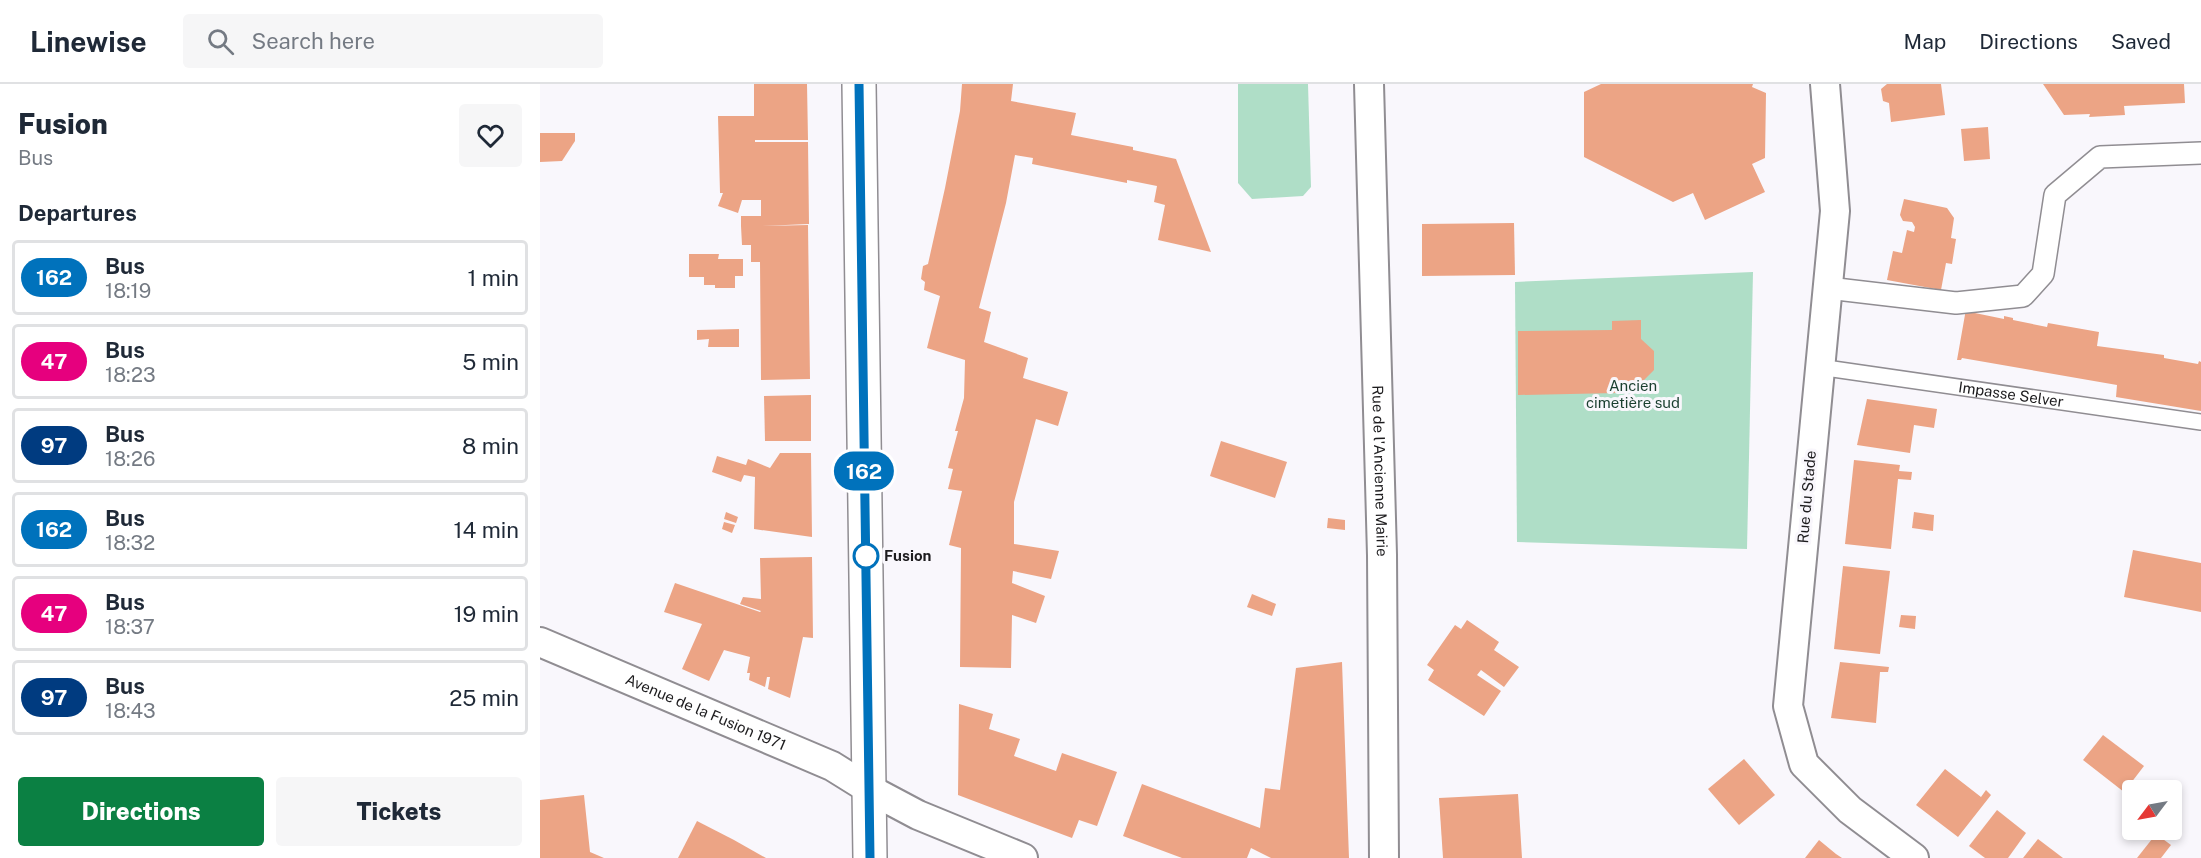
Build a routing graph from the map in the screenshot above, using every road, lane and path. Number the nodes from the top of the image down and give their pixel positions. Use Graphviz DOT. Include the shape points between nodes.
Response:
graph roads {
  1 [pos="859,84"];
  2 [pos="1369,84"];
  3 [pos="1825,84"];
  4 [pos="2201,153"];
  5 [pos="1828,288"];
  6 [pos="1819,367"];
  7 [pos="2201,422"];
  8 [pos="540,642"];
  9 [pos="869,789"];
  10 [pos="870,858"];
  11 [pos="1023,858"];
  12 [pos="1384,858"];
  13 [pos="1914,858"];
  1 -- 9 [label="main road"];
  2 -- 12 [label="street, Rue de l'Ancienne Mairie" via="1382,555"];
  3 -- 5 [label="street, Rue du Stade" via="1835,211"];
  4 -- 5 [label="street" via="2100,157 2055,195 2043,274 2023,296 1956,303"];
  5 -- 6 [label="street, Rue du Stade"];
  6 -- 7 [label="lane, Impasse Selver"];
  6 -- 13 [label="street, Rue du Stade" via="1788,706 1804,764 1850,810"];
  8 -- 9 [label="street, Avenue de la Fusion 1971" via="832,766"];
  9 -- 10 [label="main road"];
  9 -- 11 [label="street, Avenue de la Fusion 1971" via="918,815"];
}
